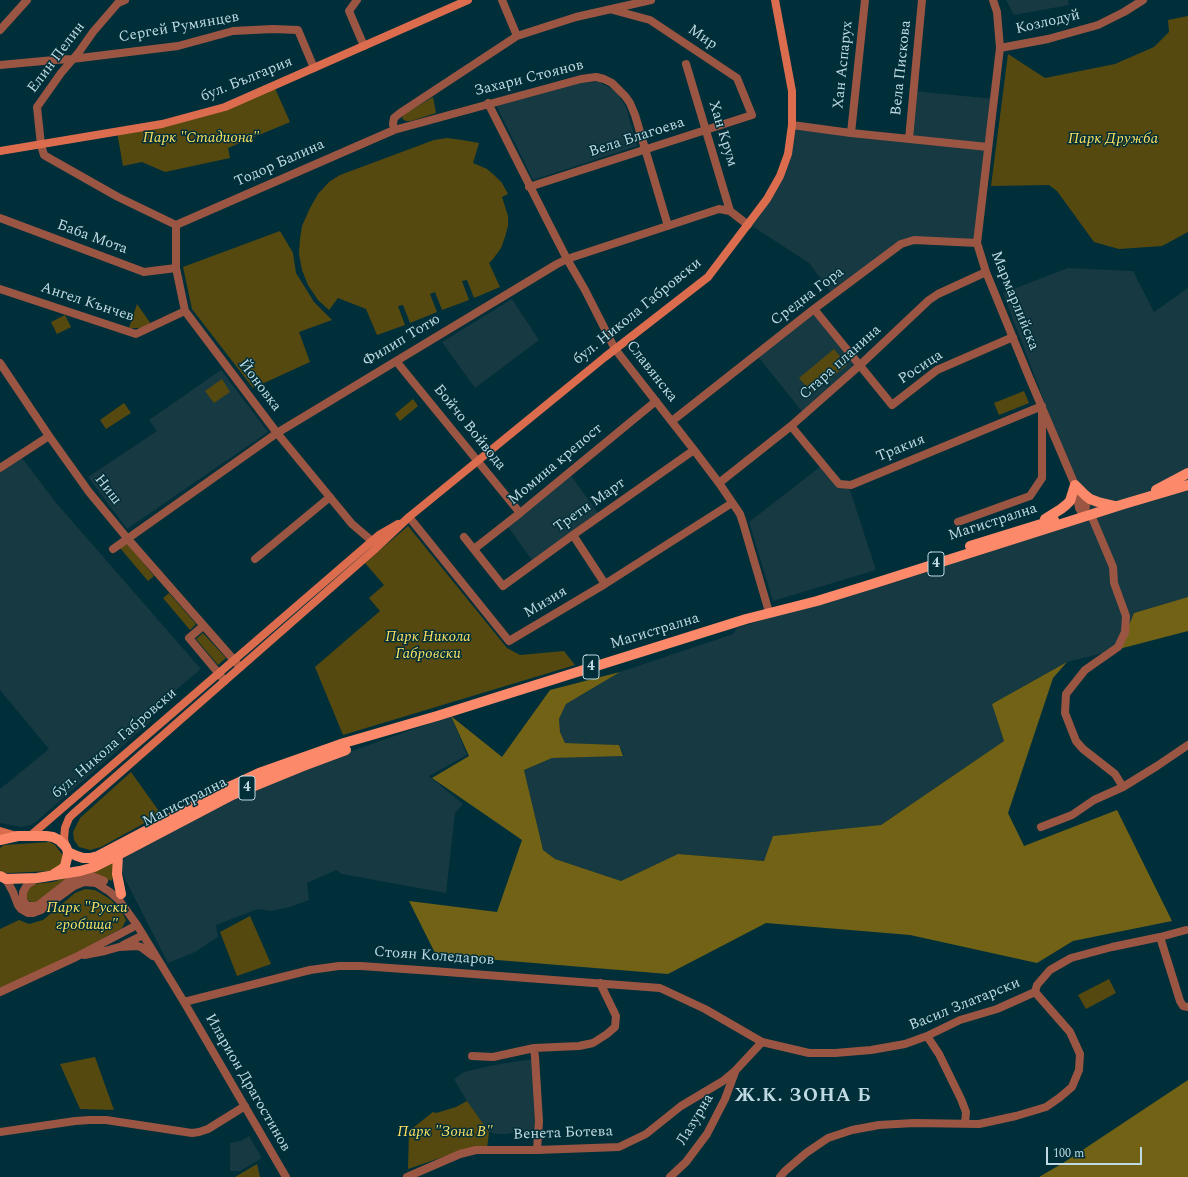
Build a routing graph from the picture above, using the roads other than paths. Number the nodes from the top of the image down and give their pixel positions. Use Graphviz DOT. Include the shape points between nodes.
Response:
graph roads {
  1 [pos="27,0"];
  2 [pos="125,0"];
  3 [pos="357,0"];
  4 [pos="468,0"];
  5 [pos="502,0"];
  6 [pos="651,0"];
  7 [pos="775,0"];
  8 [pos="865,0"];
  9 [pos="922,0"];
  10 [pos="993,0"];
  11 [pos="1143,0"];
  12 [pos="613,10"];
  13 [pos="0,30"];
  14 [pos="517,36"];
  15 [pos="364,46"];
  16 [pos="1000,48"];
  17 [pos="72,59"];
  18 [pos="686,64"];
  19 [pos="0,65"];
  20 [pos="314,68"];
  21 [pos="488,103"];
  22 [pos="752,115"];
  23 [pos="792,125"];
  24 [pos="394,130"];
  25 [pos="706,130"];
  26 [pos="851,133"];
  27 [pos="909,138"];
  28 [pos="41,145"];
  29 [pos="988,147"];
  30 [pos="645,150"];
  31 [pos="0,152"];
  32 [pos="529,187"];
  33 [pos="730,211"];
  34 [pos="0,218"];
  35 [pos="176,225"];
  36 [pos="748,225"];
  37 [pos="668,226"];
  38 [pos="977,244"];
  39 [pos="567,259"];
  40 [pos="176,268"];
  41 [pos="986,272"];
  42 [pos="0,289"];
  43 [pos="814,309"];
  44 [pos="185,311"];
  45 [pos="1013,337"];
  46 [pos="615,350"];
  47 [pos="396,361"];
  48 [pos="0,363"];
  49 [pos="859,366"];
  50 [pos="656,401"];
  51 [pos="1042,406"];
  52 [pos="672,421"];
  53 [pos="791,426"];
  54 [pos="277,433"];
  55 [pos="49,436"];
  56 [pos="694,450"];
  57 [pos="478,461"];
  58 [pos="0,468"];
  59 [pos="1188,473"];
  60 [pos="719,483"];
  61 [pos="1075,485"];
  62 [pos="1188,485"];
  63 [pos="330,497"];
  64 [pos="1141,499"];
  65 [pos="732,503"];
  66 [pos="1120,505"];
  67 [pos="520,513"];
  68 [pos="1085,515"];
  69 [pos="409,517"];
  70 [pos="958,522"];
  71 [pos="1034,525"];
  72 [pos="573,535"];
  73 [pos="464,537"];
  74 [pos="127,538"];
  75 [pos="372,541"];
  76 [pos="113,549"];
  77 [pos="474,549"];
  78 [pos="255,559"];
  79 [pos="605,584"];
  80 [pos="782,609"];
  81 [pos="769,612"];
  82 [pos="203,626"];
  83 [pos="234,660"];
  84 [pos="240,668"];
  85 [pos="218,673"];
  86 [pos="225,681"];
  87 [pos="422,720"];
  88 [pos="1188,745"];
  89 [pos="1122,787"];
  90 [pos="1041,827"];
  91 [pos="0,831"];
  92 [pos="18,836"];
  93 [pos="30,836"];
  94 [pos="0,840"];
  95 [pos="67,849"];
  96 [pos="118,855"];
  97 [pos="51,876"];
  98 [pos="2,878"];
  99 [pos="38,878"];
  100 [pos="121,894"];
  101 [pos="137,925"];
  102 [pos="1186,930"];
  103 [pos="143,935"];
  104 [pos="1160,937"];
  105 [pos="119,947"];
  106 [pos="76,957"];
  107 [pos="157,959"];
  108 [pos="600,983"];
  109 [pos="0,992"];
  110 [pos="1035,992"];
  111 [pos="184,1002"];
  112 [pos="1188,1007"];
  113 [pos="927,1036"];
  114 [pos="762,1042"];
  115 [pos="534,1048"];
  116 [pos="472,1056"];
  117 [pos="735,1071"];
  118 [pos="245,1106"];
  119 [pos="965,1124"];
  120 [pos="0,1132"];
  121 [pos="537,1150"];
  122 [pos="286,1177"];
  123 [pos="407,1177"];
  124 [pos="670,1177"];
  125 [pos="780,1177"];
  1 -- 13 [label="street"];
  2 -- 17 [label="street, Елин Пелин" via="118,3"];
  3 -- 15 [label="street" via="349,11"];
  4 -- 15 [label="street, бул. България"];
  5 -- 14 [label="street"];
  6 -- 12 [label="street"];
  7 -- 23 [label="street, бул. Никола Габровски" via="792,91"];
  8 -- 26 [label="street, Хан Аспарух"];
  9 -- 27 [label="street, Вела Пискова"];
  10 -- 16 [label="street, Мармарлийска" via="997,12"];
  11 -- 16 [label="street, Козлодуй" via="1098,25 1048,39"];
  12 -- 14 [label="street" via="576,17"];
  12 -- 22 [label="street, Мир" via="650,20 736,78"];
  14 -- 24 [label="street" via="400,113 394,118"];
  15 -- 20 [label="street, бул. България"];
  16 -- 29 [label="street, Мармарлийска"];
  17 -- 19 [label="street, Сергей Румянцев"];
  17 -- 20 [label="street, Сергей Румянцев" via="178,46 233,31 279,29 298,30"];
  17 -- 28 [label="street, Елин Пелин" via="37,107"];
  18 -- 25 [label="street, Хан Крум"];
  20 -- 28 [label="street, бул. България" via="226,107 162,124"];
  21 -- 24 [label="street, Захари Стоянов"];
  21 -- 30 [label="street, Захари Стоянов" via="596,77 612,83 630,103"];
  21 -- 32 [label="street, Славянска"];
  22 -- 25 [label="street, Вела Благоева"];
  23 -- 26 [label="street"];
  23 -- 36 [label="street, бул. Никола Габровски" via="788,154 780,176"];
  24 -- 35 [label="street, Тодор Балина"];
  25 -- 30 [label="street, Вела Благоева"];
  25 -- 33 [label="street, Хан Крум"];
  26 -- 27 [label="street"];
  27 -- 29 [label="street"];
  28 -- 31 [label="street, бул. България"];
  28 -- 35 [label="street" via="44,155 118,197"];
  29 -- 38 [label="street, Мармарлийска"];
  30 -- 32 [label="street, Вела Благоева"];
  30 -- 37 [label="street, Захари Стоянов"];
  32 -- 39 [label="street, Славянска"];
  33 -- 36 [label="street"];
  33 -- 37 [label="street, Филип Тотю" via="719,209"];
  34 -- 40 [label="street, Баба Мота" via="144,272"];
  35 -- 40 [label="street, Йоновка"];
  36 -- 46 [label="street, бул. Никола Габровски" via="708,277"];
  37 -- 39 [label="street, Филип Тотю"];
  38 -- 41 [label="street, Мармарлийска"];
  38 -- 43 [label="street, Средна Гора" via="914,240 901,244"];
  39 -- 46 [label="street, Славянска"];
  39 -- 47 [label="street, Филип Тотю"];
  40 -- 44 [label="street, Йоновка"];
  41 -- 45 [label="street, Мармарлийска"];
  41 -- 49 [label="street, Стара планина" via="929,300"];
  42 -- 44 [label="street, Ангел Кънчев" via="136,334"];
  43 -- 49 [label="street"];
  43 -- 52 [label="street, Средна Гора"];
  44 -- 54 [label="street, Йоновка"];
  45 -- 49 [label="street, Росица" via="937,370 892,405"];
  45 -- 51 [label="street, Мармарлийска"];
  46 -- 50 [label="street, Славянска"];
  46 -- 57 [label="street, бул. Никола Габровски"];
  47 -- 54 [label="street, Филип Тотю"];
  47 -- 57 [label="street, Бойчо Войвода"];
  48 -- 55 [label="street, Ниш"];
  49 -- 53 [label="street, Стара планина"];
  50 -- 52 [label="street, Славянска"];
  50 -- 67 [label="street, Момина крепост"];
  51 -- 53 [label="street, Тракия" via="851,485 839,484"];
  51 -- 61 [label="street, Мармарлийска"];
  51 -- 70 [label="street" via="1042,478 1030,496"];
  52 -- 56 [label="street, Славянска"];
  53 -- 60 [label="street, Стара планина"];
  54 -- 63 [label="street, Йоновка"];
  54 -- 74 [label="street, Филип Тотю"];
  55 -- 58 [label="street"];
  55 -- 74 [label="street, Ниш" via="89,492"];
  56 -- 60 [label="street, Славянска"];
  56 -- 72 [label="street, Трети Март"];
  57 -- 67 [label="street, Бойчо Войвода"];
  57 -- 69 [label="street, бул. Никола Габровски"];
  59 -- 64 [label="main road"];
  60 -- 65 [label="street, Славянска"];
  61 -- 66 [label="main road" via="1090,499"];
  61 -- 68 [label="street, Мармарлийска" via="1077,502"];
  61 -- 71 [label="main road" via="1070,501 1061,510"];
  62 -- 64 [label="main road, Магистрална / 4"];
  63 -- 75 [label="street, Йоновка" via="352,524"];
  63 -- 78 [label="street"];
  64 -- 66 [label="main road, Магистрална / 4"];
  65 -- 79 [label="street, Мизия"];
  65 -- 81 [label="street, Славянска" via="740,514"];
  66 -- 68 [label="main road, Магистрална / 4"];
  67 -- 77 [label="street, Момина крепост"];
  68 -- 71 [label="main road, Магистрална / 4"];
  68 -- 80 [label="main road, Магистрална / 4" via="869,585"];
  68 -- 89 [label="street, Мармарлийска" via="1113,567 1114,584 1126,616 1125,632 1118,647 1085,670 1066,694 1065,713 1076,740 1114,774"];
  69 -- 75 [label="street, бул. Никола Габровски"];
  69 -- 79 [label="street, Мизия" via="510,641"];
  69 -- 84 [label="street, бул. Никола Габровски"];
  71 -- 80 [label="main road, Магистрална / 4" via="807,598"];
  72 -- 77 [label="street, Трети Март" via="503,586"];
  72 -- 79 [label="street"];
  73 -- 77 [label="street"];
  74 -- 76 [label="street, Филип Тотю"];
  74 -- 82 [label="street, Ниш"];
  75 -- 83 [label="street, бул. Никола Габровски"];
  80 -- 81 [label="main road, Магистрална / 4"];
  81 -- 87 [label="main road, Магистрална / 4"];
  82 -- 83 [label="street, Ниш"];
  82 -- 85 [label="street" via="189,638"];
  83 -- 84 [label="street, Ниш"];
  83 -- 85 [label="street, бул. Никола Габровски"];
  84 -- 86 [label="street, бул. Никола Габровски"];
  85 -- 86 [label="street"];
  85 -- 93 [label="street, бул. Никола Габровски"];
  86 -- 95 [label="street, бул. Никола Габровски" via="69,818 64,839"];
  87 -- 95 [label="main road, Магистрална / 4" via="344,743 231,786 98,856 83,858"];
  87 -- 96 [label="main road, Магистрална / 4" via="239,792"];
  88 -- 89 [label="street"];
  89 -- 90 [label="street" via="1094,800 1072,815"];
  91 -- 92 [label="street"];
  92 -- 93 [label="main road, Магистрална / 4"];
  92 -- 94 [label="main road, Магистрална / 4"];
  93 -- 95 [label="main road, Магистрална / 4" via="49,836 59,840"];
  95 -- 97 [label="main road" via="68,858 65,866"];
  96 -- 97 [label="main road, Магистрална / 4" via="80,871"];
  96 -- 100 [label="main road" via="117,874"];
  97 -- 99 [label="main road, Магистрална / 4"];
  98 -- 99 [label="main road, Магистрална / 4"];
  98 -- 101 [label="street" via="13,892 18,905 24,911 33,913 78,883 96,883 119,900"];
  99 -- 100 [label="street" via="27,885 23,892 23,901 28,906 40,904 68,882 86,876 101,880"];
  100 -- 101 [label="street"];
  101 -- 103 [label="street"];
  101 -- 106 [label="street"];
  102 -- 104 [label="street, Васил Златарски"];
  103 -- 105 [label="street"];
  103 -- 107 [label="street"];
  104 -- 110 [label="street, Васил Златарски" via="1071,958 1050,970 1037,985"];
  104 -- 112 [label="street" via="1180,1001 1183,1006"];
  105 -- 106 [label="street"];
  105 -- 107 [label="street" via="141,947"];
  106 -- 109 [label="street"];
  107 -- 111 [label="street"];
  108 -- 111 [label="street, Стоян Коледаров" via="339,966 310,970"];
  108 -- 114 [label="street, Стоян Коледаров" via="660,988 705,1009"];
  108 -- 115 [label="street" via="616,1016 615,1028 593,1043"];
  110 -- 113 [label="street, Васил Златарски" via="997,1009 960,1020"];
  110 -- 119 [label="street" via="1070,1032 1080,1054 1079,1070 1072,1087 1046,1107 979,1124"];
  111 -- 118 [label="street, Иларион Драгостинов"];
  113 -- 114 [label="street, Васил Златарски" via="905,1044 835,1053 809,1053"];
  113 -- 119 [label="street" via="962,1099 966,1112"];
  114 -- 117 [label="street, Венета Ботева"];
  115 -- 116 [label="street" via="493,1057"];
  115 -- 121 [label="street" via="539,1115"];
  117 -- 121 [label="street, Венета Ботева" via="681,1106 646,1134 619,1147"];
  117 -- 124 [label="street, Лазурна" via="725,1099 707,1134 686,1162"];
  118 -- 120 [label="street" via="199,1132 90,1120"];
  118 -- 122 [label="street, Иларион Драгостинов"];
  119 -- 125 [label="street" via="908,1123 852,1130 828,1138 801,1156"];
  121 -- 123 [label="street, Венета Ботева" via="469,1151"];
}
